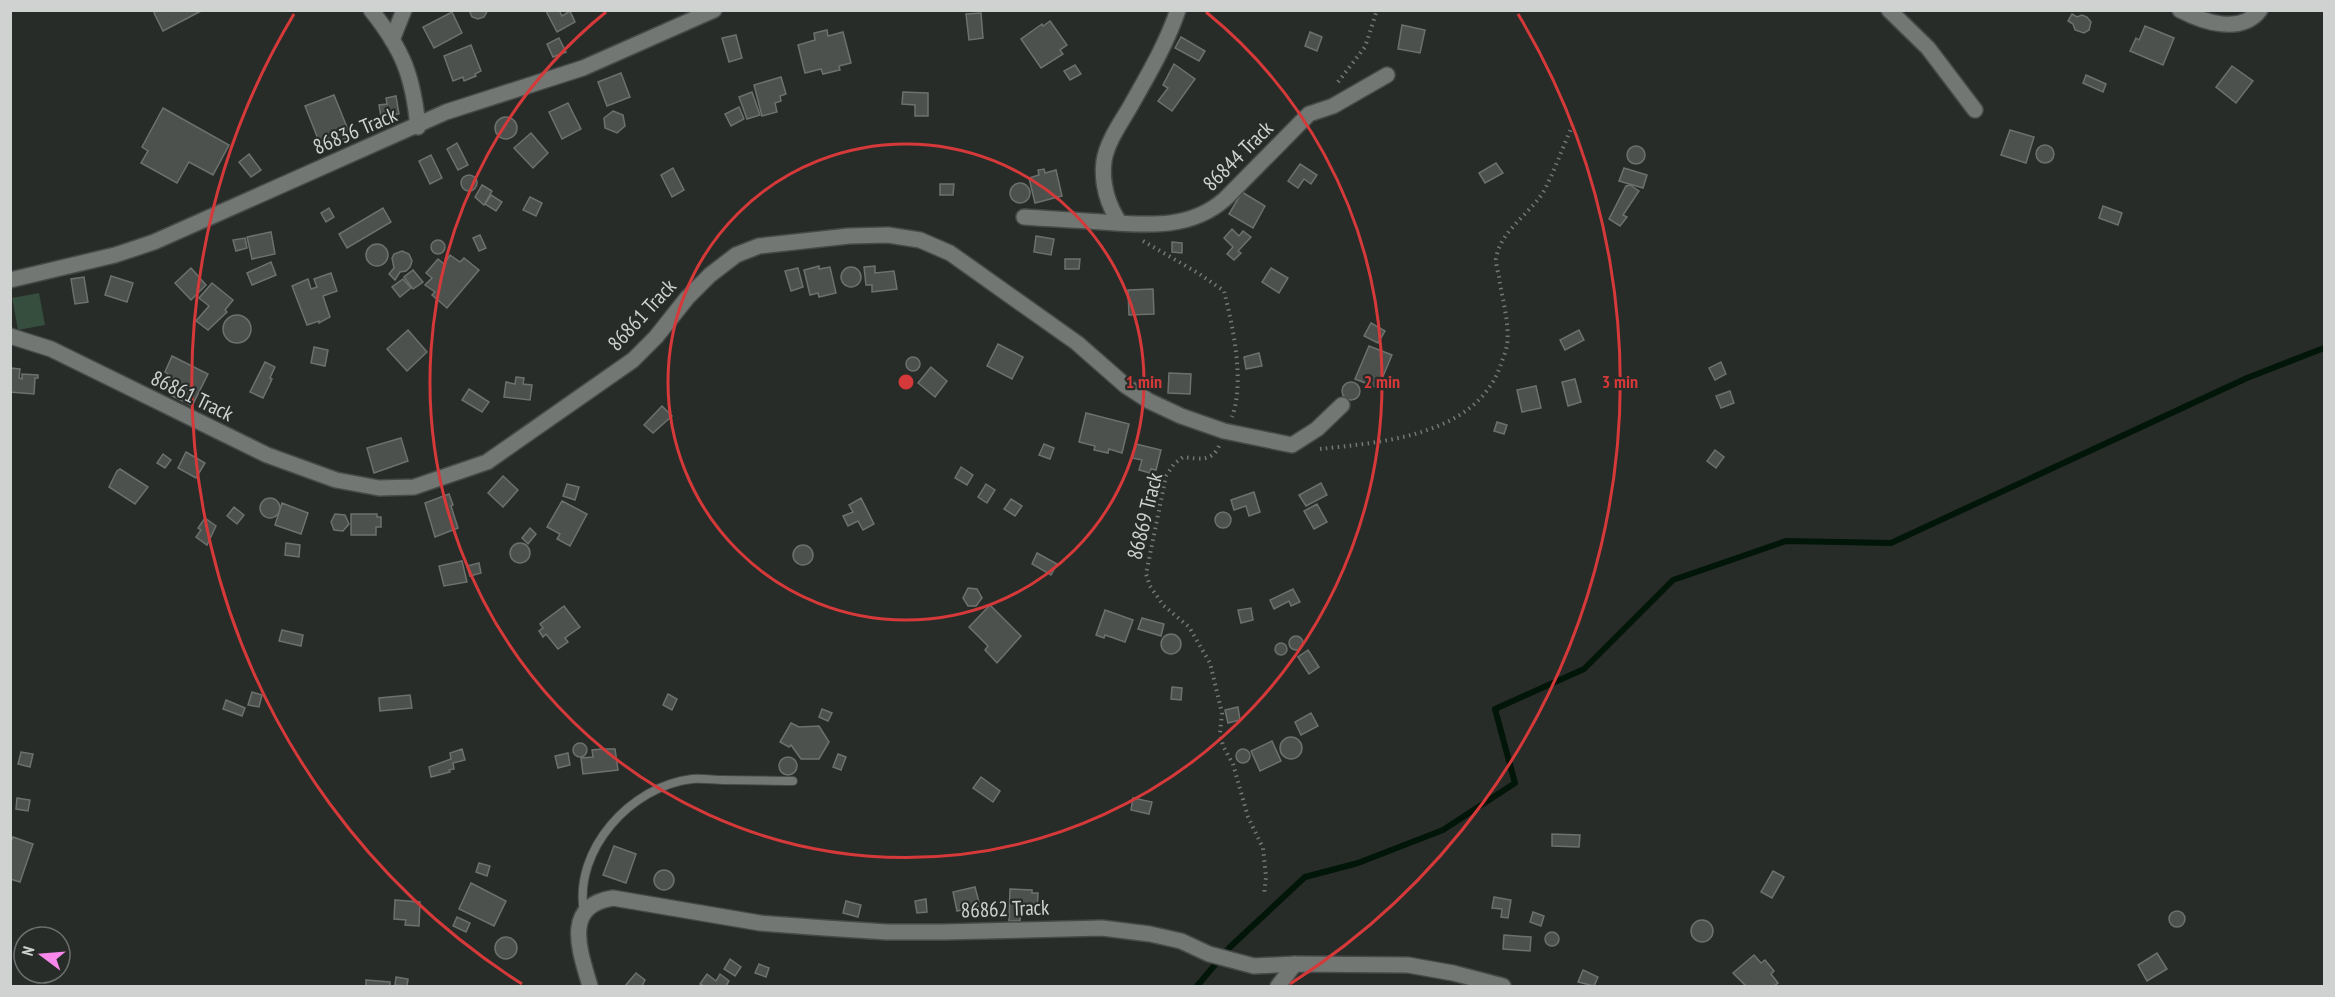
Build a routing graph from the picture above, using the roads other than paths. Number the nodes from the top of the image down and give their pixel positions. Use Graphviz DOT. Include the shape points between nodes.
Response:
graph roads {
  1 [pos="371,10"];
  2 [pos="404,10"];
  3 [pos="714,10"];
  4 [pos="1178,10"];
  5 [pos="1889,10"];
  6 [pos="2180,10"];
  7 [pos="2260,10"];
  8 [pos="392,40"];
  9 [pos="1387,75"];
  10 [pos="1975,110"];
  11 [pos="418,127"];
  12 [pos="1024,217"];
  13 [pos="1120,223"];
  14 [pos="10,280"];
  15 [pos="10,336"];
  16 [pos="1342,405"];
  17 [pos="794,781"];
  18 [pos="584,912"];
  19 [pos="1295,964"];
  20 [pos="590,987"];
  21 [pos="1278,987"];
  22 [pos="1503,987"];
  1 -- 8 [label="street"];
  2 -- 8 [label="street"];
  3 -- 11 [label="street, 86836 Track" via="583,68 446,112"];
  4 -- 13 [label="street" via="1156,61 1109,143 1104,162 1107,195"];
  5 -- 10 [label="street" via="1928,48"];
  6 -- 7 [label="street" via="2210,22 2234,25 2255,18"];
  8 -- 11 [label="street" via="414,92"];
  9 -- 13 [label="street, 86844 Track" via="1334,106 1309,114 1213,210 1170,223"];
  11 -- 14 [label="street, 86836 Track" via="154,242"];
  12 -- 13 [label="street, 86844 Track"];
  15 -- 16 [label="street, 86861 Track" via="51,349 267,455 336,480 379,488 414,487 488,462 624,367 656,337 702,282 736,255 759,246 888,235 920,240 950,253 1077,343 1126,386 1181,416 1224,431 1292,445 1317,429"];
  17 -- 18 [label="lane" via="691,779 642,797 621,814 596,844 582,881"];
  18 -- 19 [label="street, 86862 Track" via="597,900 613,897 760,923 846,929 944,932 1102,928 1181,941 1209,954 1254,966"];
  18 -- 20 [label="street" via="578,927 579,949"];
  19 -- 21 [label="street"];
  19 -- 22 [label="street, 86862 Track" via="1408,965"];
}
